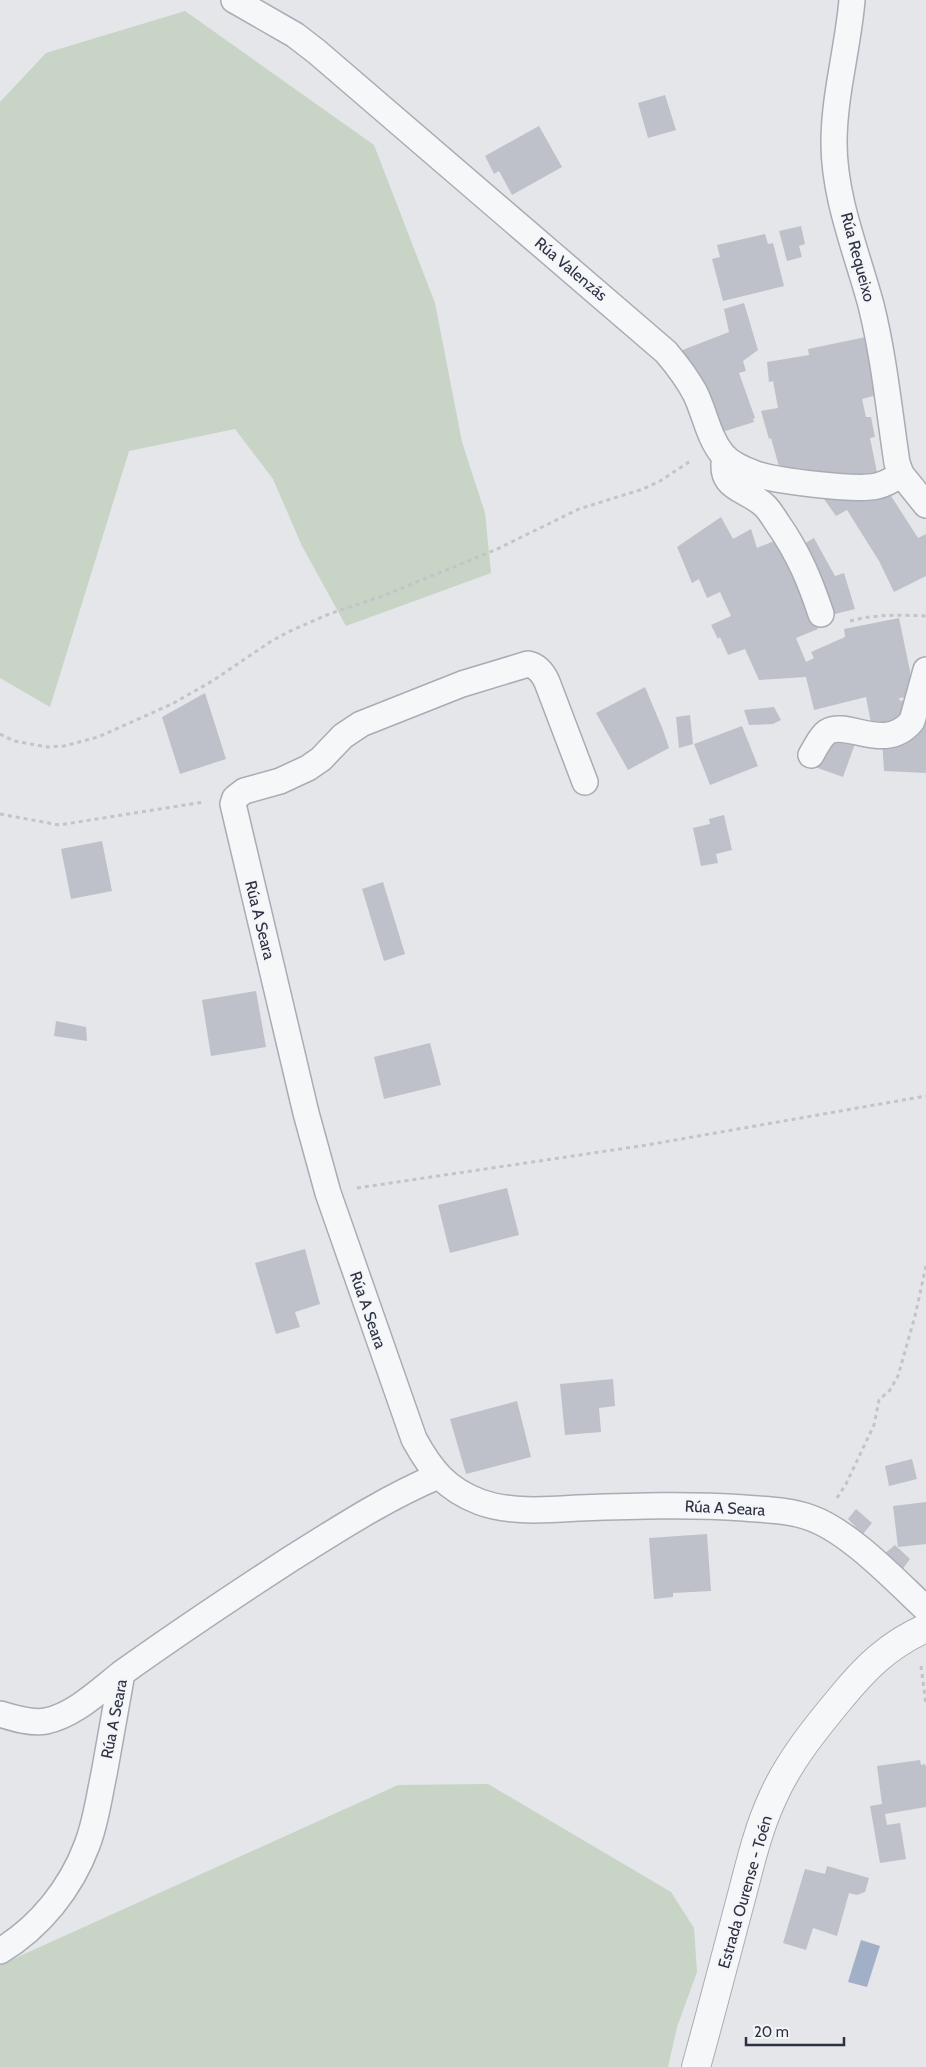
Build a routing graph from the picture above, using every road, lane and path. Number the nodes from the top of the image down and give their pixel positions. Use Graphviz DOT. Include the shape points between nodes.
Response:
graph roads {
  1 [pos="234,0"];
  2 [pos="852,0"];
  3 [pos="719,450"];
  4 [pos="914,491"];
  5 [pos="926,515"];
  6 [pos="821,614"];
  7 [pos="926,616"];
  8 [pos="924,681"];
  9 [pos="0,734"];
  10 [pos="811,754"];
  11 [pos="585,782"];
  12 [pos="234,798"];
  13 [pos="0,814"];
  14 [pos="926,1096"];
  15 [pos="328,1193"];
  16 [pos="926,1266"];
  17 [pos="438,1476"];
  18 [pos="821,1523"];
  19 [pos="926,1609"];
  20 [pos="919,1631"];
  21 [pos="122,1673"];
  22 [pos="926,1705"];
  23 [pos="0,1714"];
  24 [pos="0,1952"];
  25 [pos="696,2067"];
  1 -- 3 [label="street, Rúa Valenzás" via="295,35 317,52 666,352 694,391"];
  2 -- 4 [label="street, Rúa Requeixo" via="836,115 836,166 850,235 877,335 896,463"];
  3 -- 4 [label="street" via="740,467 756,474 839,486 877,486 890,482"];
  3 -- 6 [label="street, Rúa Valenzás" via="724,476 765,506 791,542 805,568"];
  3 -- 9 [label="path" via="660,481 579,509 496,550 295,628 172,704 98,737 47,747 14,741"];
  4 -- 5 [label="street, Rúa Requeixo"];
  6 -- 7 [label="path" via="823,621 832,626 870,616"];
  8 -- 10 [label="street" via="912,721 900,732 873,736 830,730"];
  11 -- 12 [label="street" via="547,682 535,665 528,664 462,684 361,724 308,768 280,781 244,791"];
  12 -- 13 [label="path" via="59,825"];
  12 -- 15 [label="street, Rúa A Seara" via="233,810"];
  14 -- 15 [label="path" via="647,1145"];
  15 -- 17 [label="street, Rúa A Seara" via="404,1415 420,1451"];
  16 -- 18 [label="path" via="916,1316 898,1376 879,1400 874,1425 865,1445 846,1484"];
  17 -- 18 [label="street, Rúa A Seara" via="469,1497 497,1506 538,1509 708,1506 791,1513"];
  17 -- 21 [label="street, Rúa A Seara" via="354,1519 217,1606"];
  18 -- 19 [label="street, Rúa A Seara" via="849,1540"];
  20 -- 22 [label="path"];
  20 -- 25 [label="street, Estrada Ourense - Toén" via="884,1652 860,1675 794,1760 773,1796 757,1839"];
  21 -- 23 [label="street" via="72,1710 45,1722"];
  21 -- 24 [label="street, Rúa A Seara" via="98,1806 88,1843 71,1880 43,1917"];
}
